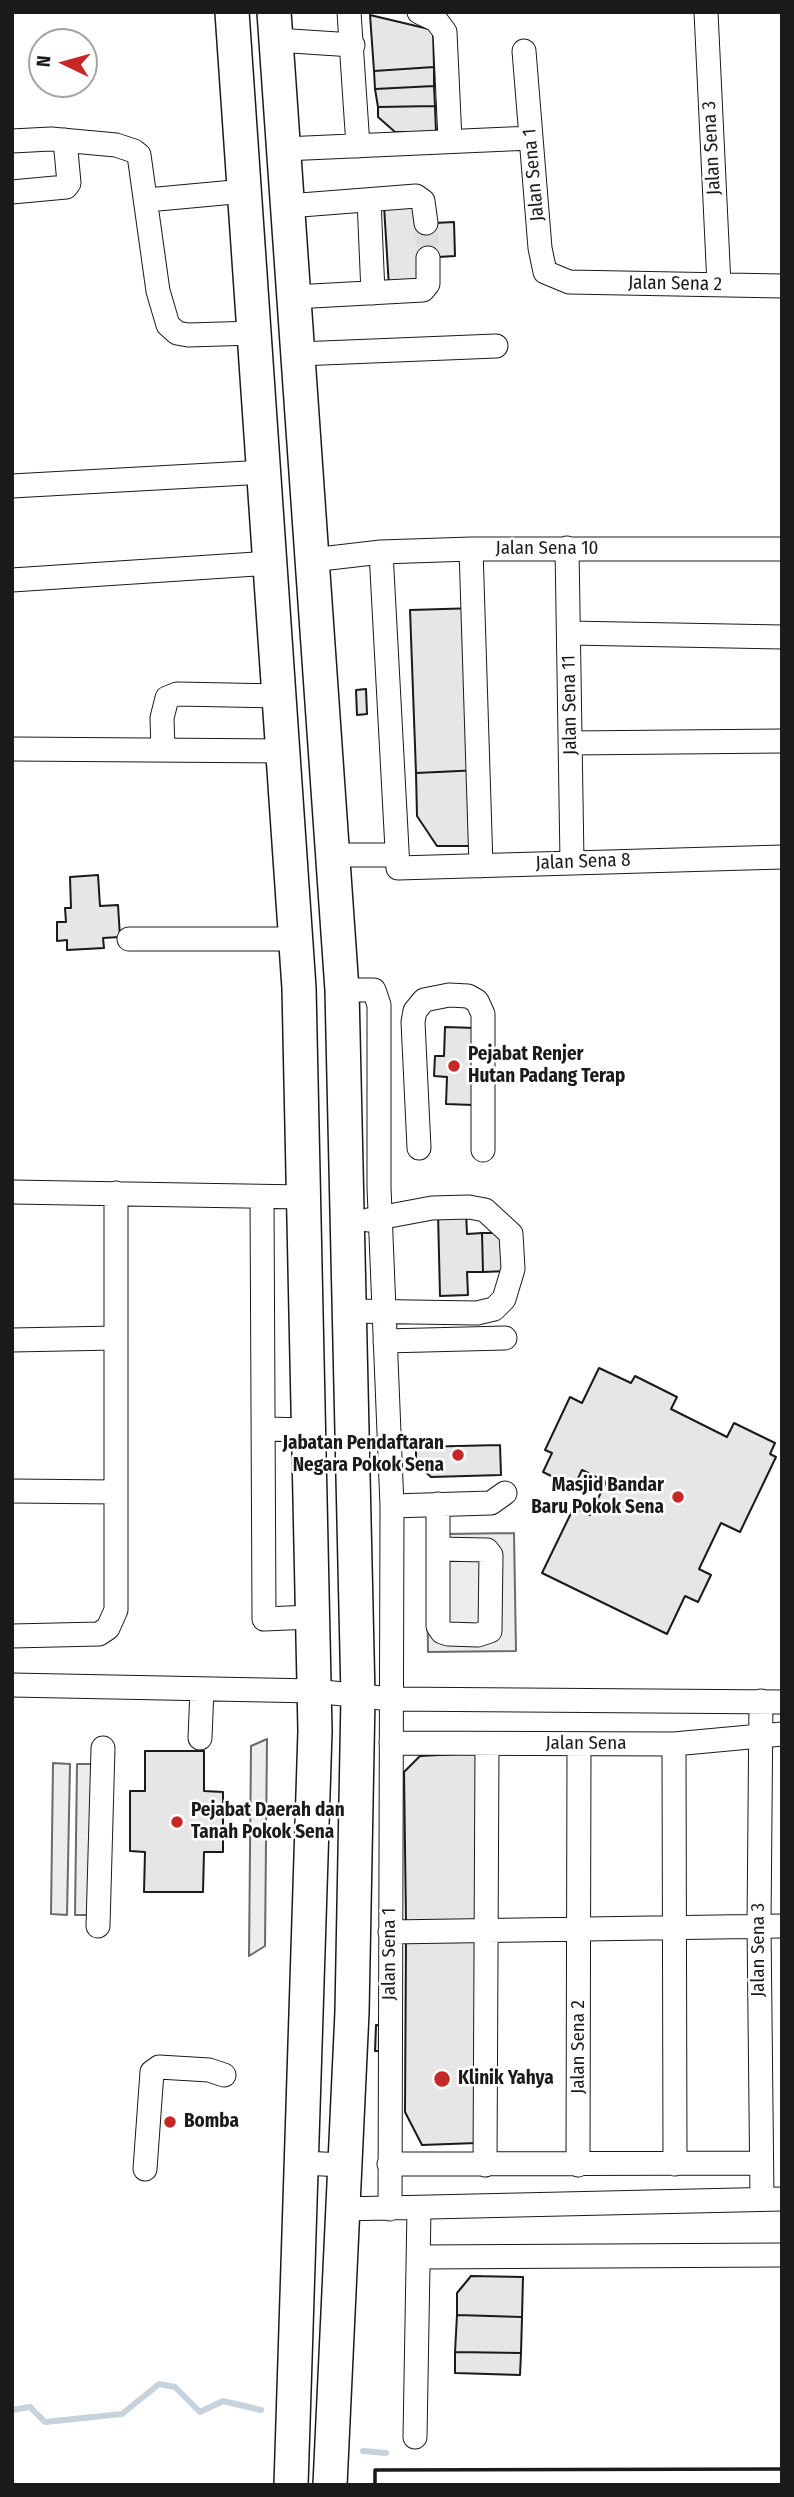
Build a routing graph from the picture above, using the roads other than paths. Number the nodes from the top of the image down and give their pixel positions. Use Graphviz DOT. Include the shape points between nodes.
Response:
graph roads {
  1 [pos="232,12"];
  2 [pos="349,12"];
  3 [pos="419,12"];
  4 [pos="706,12"];
  5 [pos="275,26"];
  6 [pos="353,45"];
  7 [pos="524,51"];
  8 [pos="531,138"];
  9 [pos="65,140"];
  10 [pos="12,141"];
  11 [pos="450,141"];
  12 [pos="358,146"];
  13 [pos="284,149"];
  14 [pos="245,191"];
  15 [pos="12,192"];
  16 [pos="147,200"];
  17 [pos="369,200"];
  18 [pos="288,206"];
  19 [pos="426,223"];
  20 [pos="428,258"];
  21 [pos="569,282"];
  22 [pos="719,285"];
  23 [pos="782,286"];
  24 [pos="373,293"];
  25 [pos="294,297"];
  26 [pos="255,333"];
  27 [pos="496,346"];
  28 [pos="298,354"];
  29 [pos="265,472"];
  30 [pos="12,486"];
  31 [pos="471,548"];
  32 [pos="567,548"];
  33 [pos="782,549"];
  34 [pos="382,552"];
  35 [pos="312,560"];
  36 [pos="271,563"];
  37 [pos="12,580"];
  38 [pos="569,634"];
  39 [pos="782,638"];
  40 [pos="280,696"];
  41 [pos="782,741"];
  42 [pos="570,743"];
  43 [pos="12,749"];
  44 [pos="163,750"];
  45 [pos="284,751"];
  46 [pos="332,855"];
  47 [pos="396,855"];
  48 [pos="782,857"];
  49 [pos="572,861"];
  50 [pos="481,866"];
  51 [pos="130,939"];
  52 [pos="296,939"];
  53 [pos="342,990"];
  54 [pos="380,1065"];
  55 [pos="413,1065"];
  56 [pos="419,1147"];
  57 [pos="483,1150"];
  58 [pos="12,1192"];
  59 [pos="116,1193"];
  60 [pos="262,1197"];
  61 [pos="303,1198"];
  62 [pos="380,1219"];
  63 [pos="345,1221"];
  64 [pos="386,1310"];
  65 [pos="348,1311"];
  66 [pos="116,1338"];
  67 [pos="505,1338"];
  68 [pos="12,1340"];
  69 [pos="385,1341"];
  70 [pos="265,1429"];
  71 [pos="308,1430"];
  72 [pos="12,1491"];
  73 [pos="116,1492"];
  74 [pos="505,1493"];
  75 [pos="438,1504"];
  76 [pos="392,1506"];
  77 [pos="438,1549"];
  78 [pos="312,1617"];
  79 [pos="12,1636"];
  80 [pos="12,1685"];
  81 [pos="202,1689"];
  82 [pos="314,1692"];
  83 [pos="358,1697"];
  84 [pos="391,1699"];
  85 [pos="772,1701"];
  86 [pos="772,1734"];
  87 [pos="200,1738"];
  88 [pos="391,1744"];
  89 [pos="487,1744"];
  90 [pos="674,1744"];
  91 [pos="579,1745"];
  92 [pos="103,1748"];
  93 [pos="771,1832"];
  94 [pos="770,1925"];
  95 [pos="98,1926"];
  96 [pos="579,1928"];
  97 [pos="675,1928"];
  98 [pos="484,1930"];
  99 [pos="390,1932"];
  100 [pos="224,2075"];
  101 [pos="767,2152"];
  102 [pos="302,2163"];
  103 [pos="389,2164"];
  104 [pos="675,2164"];
  105 [pos="344,2165"];
  106 [pos="485,2165"];
  107 [pos="578,2165"];
  108 [pos="145,2169"];
  109 [pos="772,2199"];
  110 [pos="419,2208"];
  111 [pos="342,2209"];
  112 [pos="390,2209"];
  113 [pos="782,2255"];
  114 [pos="420,2257"];
  115 [pos="415,2437"];
  116 [pos="290,2485"];
  117 [pos="330,2485"];
  1 -- 14 [label="highway"];
  2 -- 6 [label="street"];
  3 -- 11 [label="street" via="436,20 445,32"];
  4 -- 22 [label="street, Jalan Sena 3"];
  5 -- 6 [label="street"];
  5 -- 13 [label="highway"];
  6 -- 12 [label="street"];
  7 -- 8 [label="street, Jalan Sena 1"];
  8 -- 11 [label="street"];
  8 -- 21 [label="street, Jalan Sena 1" via="542,262 545,272"];
  9 -- 10 [label="street"];
  9 -- 15 [label="street" via="66,187"];
  9 -- 16 [label="street" via="134,151 139,155"];
  11 -- 12 [label="street"];
  12 -- 13 [label="street"];
  13 -- 18 [label="highway"];
  14 -- 16 [label="street"];
  14 -- 26 [label="highway"];
  16 -- 26 [label="street" via="158,291 168,325 188,335"];
  17 -- 18 [label="street"];
  17 -- 19 [label="street" via="420,197"];
  17 -- 24 [label="street"];
  18 -- 25 [label="highway"];
  20 -- 24 [label="street" via="427,288"];
  21 -- 22 [label="street, Jalan Sena 2"];
  22 -- 23 [label="street, Jalan Sena 2"];
  24 -- 25 [label="street"];
  25 -- 28 [label="highway"];
  26 -- 29 [label="highway"];
  27 -- 28 [label="street"];
  28 -- 35 [label="highway"];
  29 -- 30 [label="street"];
  29 -- 36 [label="highway"];
  31 -- 32 [label="street, Jalan Sena 10"];
  31 -- 34 [label="street, Jalan Sena 10"];
  31 -- 50 [label="street"];
  32 -- 33 [label="street, Jalan Sena 10"];
  32 -- 38 [label="street, Jalan Sena 11"];
  34 -- 35 [label="street, Jalan Sena 10"];
  34 -- 47 [label="street"];
  35 -- 46 [label="highway"];
  36 -- 37 [label="street"];
  36 -- 40 [label="highway"];
  38 -- 39 [label="street"];
  38 -- 42 [label="street, Jalan Sena 11"];
  40 -- 44 [label="street" via="177,694 167,698"];
  40 -- 45 [label="highway"];
  41 -- 42 [label="street"];
  42 -- 49 [label="street, Jalan Sena 11"];
  43 -- 44 [label="street"];
  44 -- 45 [label="street"];
  45 -- 52 [label="highway"];
  46 -- 47 [label="street"];
  46 -- 53 [label="highway"];
  47 -- 50 [label="street, Jalan Sena 8" via="396,864 403,869"];
  48 -- 49 [label="street, Jalan Sena 8"];
  49 -- 50 [label="street, Jalan Sena 8"];
  51 -- 52 [label="street"];
  52 -- 61 [label="highway"];
  53 -- 54 [label="street" via="368,988 378,997"];
  53 -- 63 [label="highway"];
  54 -- 55 [label="street"];
  54 -- 62 [label="street"];
  55 -- 56 [label="street"];
  55 -- 57 [label="street" via="413,1022 424,1000 449,995 477,1001 482,1014"];
  58 -- 59 [label="street"];
  59 -- 60 [label="street"];
  59 -- 66 [label="street"];
  60 -- 61 [label="street"];
  60 -- 70 [label="street"];
  61 -- 71 [label="highway"];
  62 -- 63 [label="street"];
  62 -- 64 [label="street"];
  62 -- 64 [label="street" via="469,1207 485,1210 511,1234 513,1269 504,1299 494,1308 477,1313"];
  63 -- 65 [label="highway"];
  64 -- 65 [label="street"];
  64 -- 69 [label="street, Jalan Sena 1"];
  65 -- 83 [label="highway"];
  66 -- 68 [label="street"];
  66 -- 73 [label="street"];
  67 -- 69 [label="street"];
  69 -- 76 [label="street, Jalan Sena 1"];
  70 -- 71 [label="street"];
  70 -- 78 [label="street" via="264,1619"];
  71 -- 78 [label="highway"];
  72 -- 73 [label="street"];
  73 -- 79 [label="street" via="116,1610 108,1628 80,1636"];
  74 -- 75 [label="street" via="491,1503"];
  75 -- 76 [label="street"];
  75 -- 77 [label="street"];
  76 -- 84 [label="street, Jalan Sena 1"];
  78 -- 82 [label="highway"];
  80 -- 81 [label="street"];
  81 -- 82 [label="street"];
  81 -- 87 [label="street"];
  82 -- 83 [label="street"];
  82 -- 102 [label="highway"];
  83 -- 84 [label="street"];
  83 -- 105 [label="highway"];
  84 -- 85 [label="street"];
  84 -- 88 [label="street, Jalan Sena 1"];
  85 -- 86 [label="street, Jalan Sena 3"];
  86 -- 90 [label="street, Jalan Sena"];
  86 -- 93 [label="street, Jalan Sena 3"];
  88 -- 89 [label="street, Jalan Sena"];
  88 -- 99 [label="street, Jalan Sena 1"];
  89 -- 91 [label="street, Jalan Sena"];
  89 -- 98 [label="street"];
  90 -- 91 [label="street, Jalan Sena"];
  90 -- 97 [label="street"];
  91 -- 96 [label="street, Jalan Sena 2"];
  92 -- 95 [label="street"];
  93 -- 94 [label="street, Jalan Sena 3"];
  94 -- 97 [label="street"];
  94 -- 101 [label="street, Jalan Sena 3"];
  96 -- 97 [label="street"];
  96 -- 98 [label="street"];
  96 -- 107 [label="street, Jalan Sena 2"];
  97 -- 104 [label="street"];
  98 -- 99 [label="street"];
  98 -- 106 [label="street"];
  99 -- 103 [label="street, Jalan Sena 1"];
  100 -- 108 [label="street" via="159,2067 152,2072"];
  101 -- 104 [label="street"];
  101 -- 109 [label="street, Jalan Sena 3"];
  102 -- 105 [label="street"];
  102 -- 116 [label="highway"];
  103 -- 106 [label="street"];
  103 -- 112 [label="street, Jalan Sena 1"];
  104 -- 107 [label="street"];
  105 -- 111 [label="highway"];
  106 -- 107 [label="street"];
  109 -- 110 [label="street"];
  110 -- 112 [label="street"];
  110 -- 114 [label="street"];
  111 -- 112 [label="street"];
  111 -- 117 [label="highway"];
  113 -- 114 [label="street"];
  114 -- 115 [label="street"];
}
